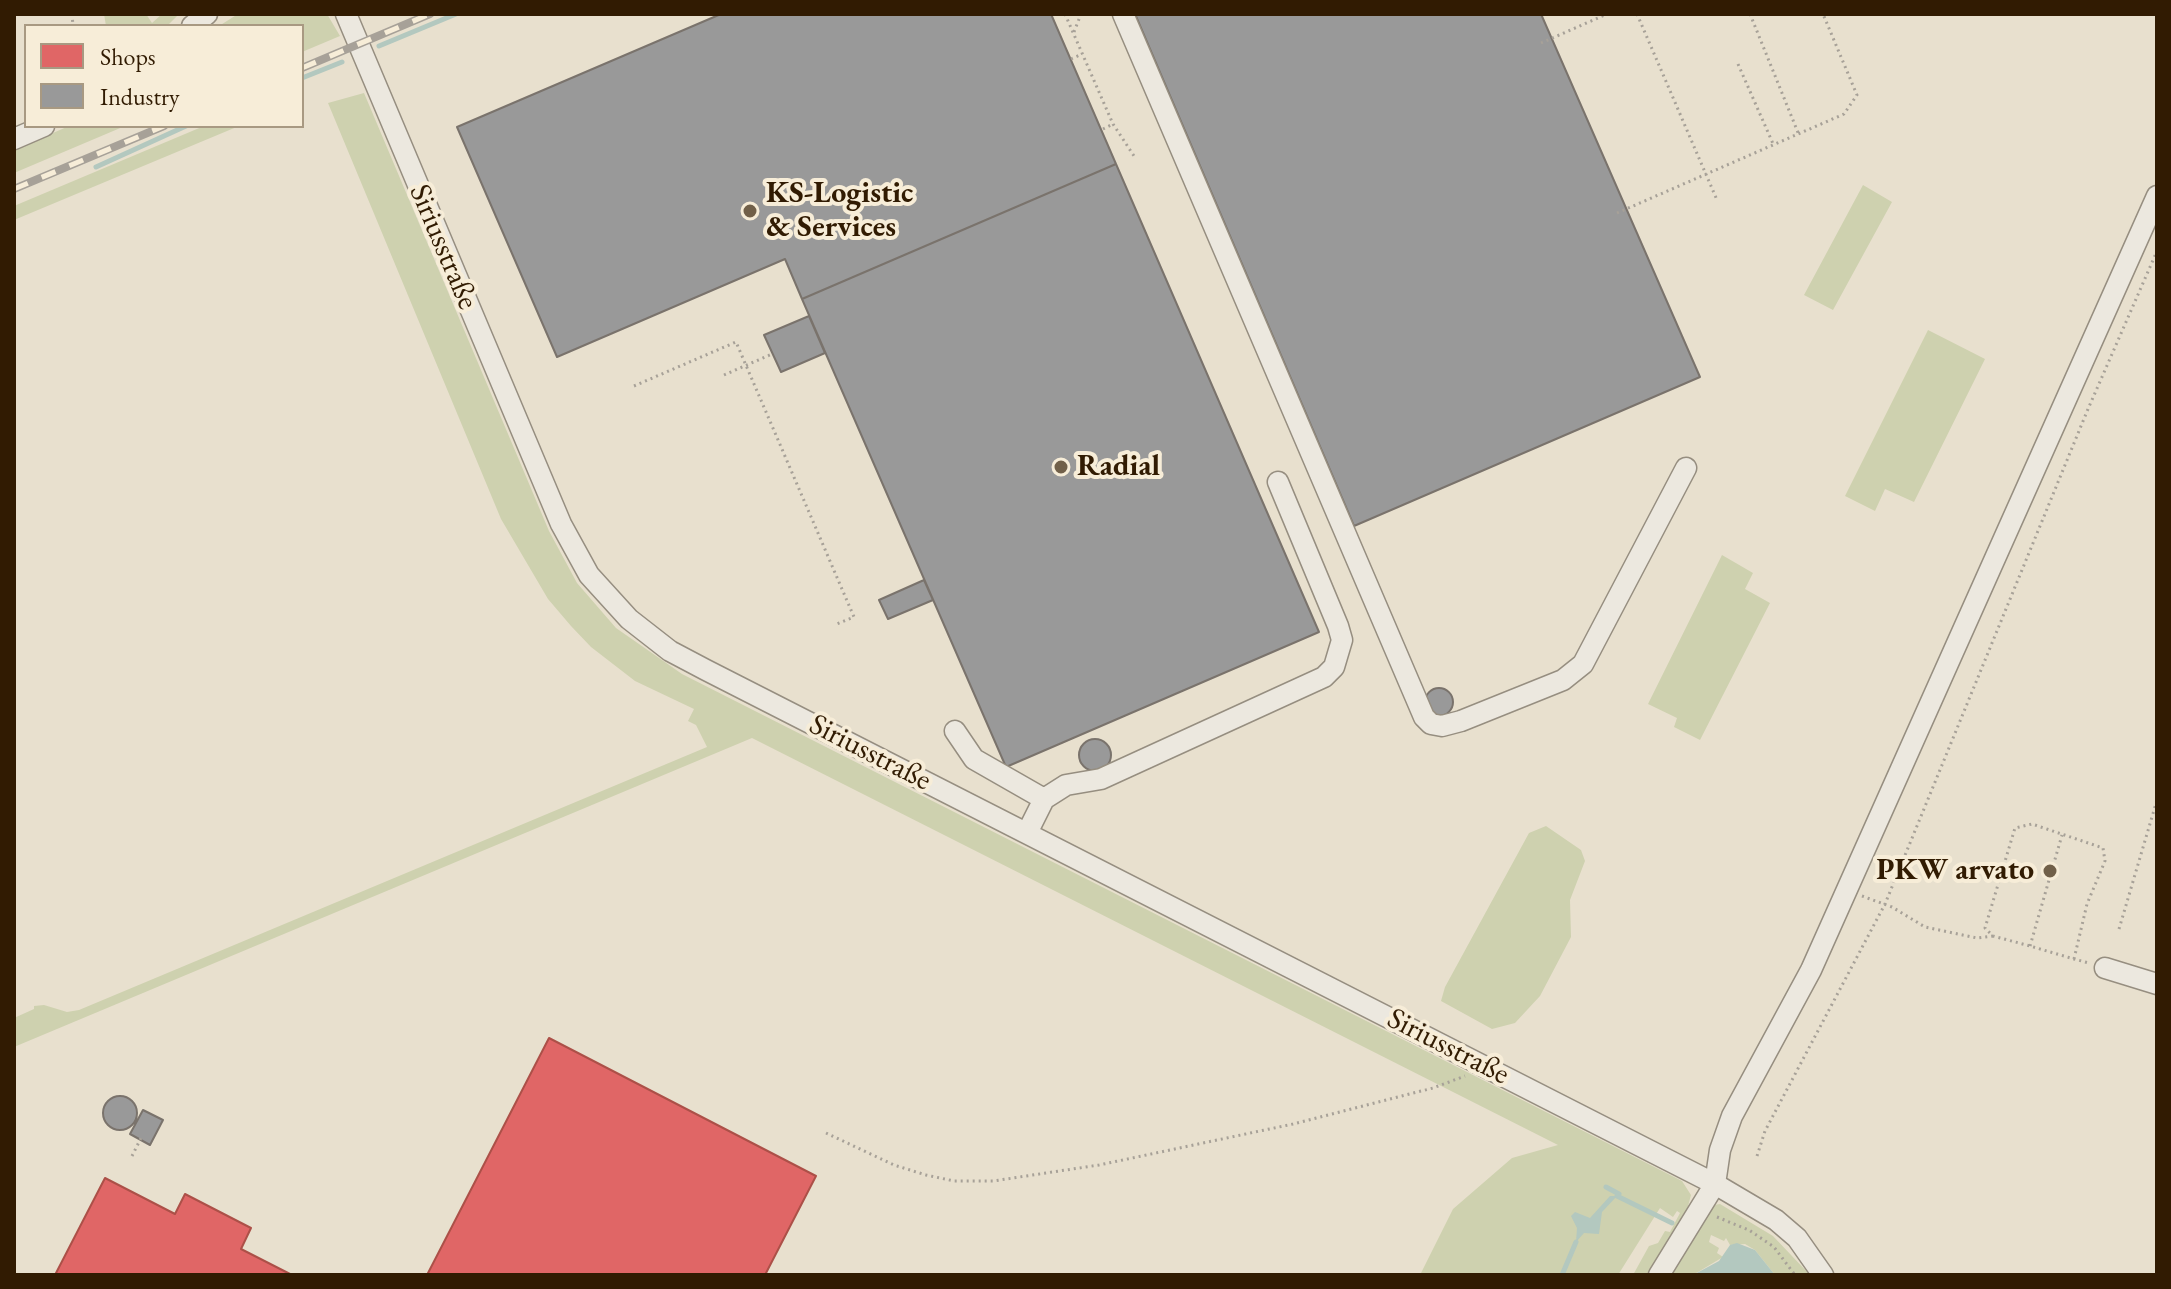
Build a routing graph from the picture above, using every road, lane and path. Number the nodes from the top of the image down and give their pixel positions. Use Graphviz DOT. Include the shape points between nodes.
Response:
graph roads {
  1 [pos="346,14"];
  2 [pos="1065,14"];
  3 [pos="1081,14"];
  4 [pos="1123,14"];
  5 [pos="1607,14"];
  6 [pos="1637,14"];
  7 [pos="1750,14"];
  8 [pos="1823,14"];
  9 [pos="1073,33"];
  10 [pos="1541,43"];
  11 [pos="1082,54"];
  12 [pos="1071,59"];
  13 [pos="1738,64"];
  14 [pos="1113,124"];
  15 [pos="39,128"];
  16 [pos="1103,129"];
  17 [pos="1799,135"];
  18 [pos="14,139"];
  19 [pos="1774,146"];
  20 [pos="1136,159"];
  21 [pos="1707,175"];
  22 [pos="2157,196"];
  23 [pos="1717,200"];
  24 [pos="1617,213"];
  25 [pos="2157,251"];
  26 [pos="772,354"];
  27 [pos="746,365"];
  28 [pos="724,375"];
  29 [pos="634,386"];
  30 [pos="1686,468"];
  31 [pos="1278,482"];
  32 [pos="834,625"];
  33 [pos="955,731"];
  34 [pos="1044,799"];
  35 [pos="2157,800"];
  36 [pos="1027,833"];
  37 [pos="2063,834"];
  38 [pos="1847,891"];
  39 [pos="1885,904"];
  40 [pos="2119,929"];
  41 [pos="1993,936"];
  42 [pos="2030,946"];
  43 [pos="2074,959"];
  44 [pos="2105,968"];
  45 [pos="2157,984"];
  46 [pos="1481,1064"];
  47 [pos="826,1133"];
  48 [pos="142,1136"];
  49 [pos="132,1156"];
  50 [pos="1757,1156"];
  51 [pos="1715,1184"];
  52 [pos="1698,1211"];
  53 [pos="1659,1275"];
  54 [pos="1795,1275"];
  55 [pos="1823,1275"];
  1 -- 36 [label="street, Siriusstraße" via="561,524 608,599 670,651"];
  2 -- 9 [label="path"];
  3 -- 9 [label="path"];
  4 -- 30 [label="street" via="1431,724 1461,721 1563,680 1583,664"];
  5 -- 10 [label="path"];
  6 -- 21 [label="path"];
  7 -- 17 [label="path"];
  8 -- 17 [label="path" via="1857,95 1844,114"];
  9 -- 11 [label="path"];
  11 -- 12 [label="path"];
  11 -- 14 [label="path"];
  13 -- 19 [label="path"];
  14 -- 16 [label="path"];
  14 -- 20 [label="path"];
  15 -- 18 [label="street"];
  17 -- 19 [label="path"];
  19 -- 21 [label="path"];
  21 -- 23 [label="path"];
  21 -- 24 [label="path"];
  22 -- 38 [label="street"];
  25 -- 39 [label="path"];
  26 -- 27 [label="path"];
  27 -- 28 [label="path"];
  27 -- 29 [label="path" via="736,342"];
  27 -- 32 [label="path" via="854,617"];
  31 -- 34 [label="street" via="1338,626 1342,640 1334,667 1324,677 1101,779 1066,785"];
  33 -- 34 [label="street" via="974,759"];
  34 -- 36 [label="street"];
  35 -- 40 [label="path"];
  36 -- 46 [label="street, Siriusstraße"];
  37 -- 41 [label="path" via="2032,824 2015,828 1984,922"];
  37 -- 42 [label="path"];
  37 -- 43 [label="path" via="2097,844 2105,854"];
  38 -- 39 [label="path"];
  38 -- 51 [label="street" via="1732,1116"];
  39 -- 41 [label="path" via="1932,930"];
  39 -- 50 [label="path" via="1765,1131"];
  41 -- 42 [label="path"];
  42 -- 43 [label="path"];
  43 -- 44 [label="path"];
  44 -- 45 [label="street"];
  46 -- 47 [label="path" via="1449,1084 1293,1124 1099,1165 993,1181 926,1175"];
  46 -- 51 [label="street, Siriusstraße"];
  48 -- 49 [label="path"];
  51 -- 52 [label="street"];
  51 -- 55 [label="street, Siriusstraße" via="1776,1220 1797,1238"];
  52 -- 53 [label="street"];
  52 -- 54 [label="path" via="1749,1230 1774,1247"];
}
